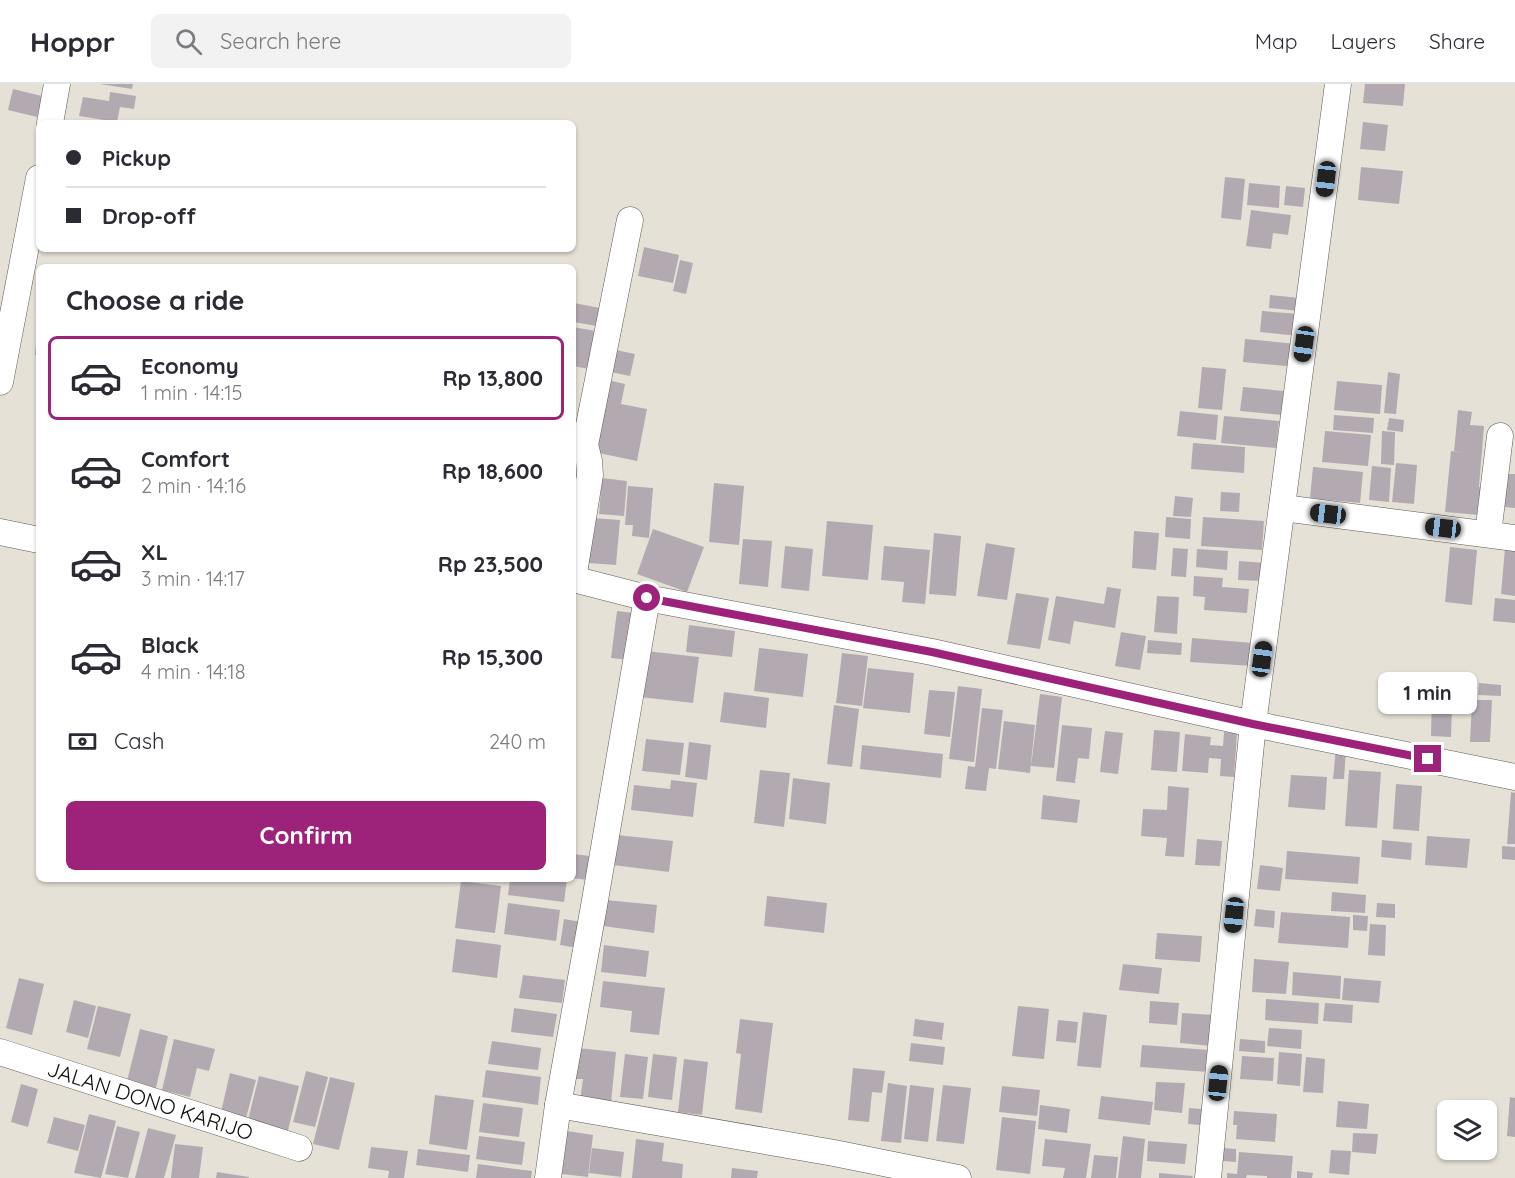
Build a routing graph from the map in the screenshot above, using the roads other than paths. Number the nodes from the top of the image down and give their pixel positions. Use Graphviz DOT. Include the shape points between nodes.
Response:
graph roads {
  1 [pos="1338,84"];
  2 [pos="53,85"];
  3 [pos="50,120"];
  4 [pos="36,194"];
  5 [pos="630,220"];
  6 [pos="0,382"];
  7 [pos="1500,436"];
  8 [pos="1283,508"];
  9 [pos="0,532"];
  10 [pos="1488,534"];
  11 [pos="1515,537"];
  12 [pos="36,539"];
  13 [pos="576,561"];
  14 [pos="576,580"];
  15 [pos="647,598"];
  16 [pos="1253,724"];
  17 [pos="1515,777"];
  18 [pos="0,1052"];
  19 [pos="558,1105"];
  20 [pos="299,1148"];
  21 [pos="899,1172"];
  22 [pos="548,1178"];
  23 [pos="958,1178"];
  24 [pos="1208,1178"];
  1 -- 8 [label="street"];
  2 -- 3 [label="street"];
  4 -- 6 [label="street"];
  5 -- 13 [label="street" via="585,445 590,475"];
  7 -- 10 [label="street"];
  8 -- 10 [label="street"];
  8 -- 16 [label="street"];
  9 -- 12 [label="street"];
  10 -- 11 [label="street"];
  14 -- 15 [label="street"];
  15 -- 16 [label="street" via="932,652"];
  15 -- 19 [label="street"];
  16 -- 17 [label="street"];
  16 -- 24 [label="street"];
  18 -- 20 [label="street, JALAN DONO KARIJO"];
  19 -- 21 [label="street"];
  19 -- 22 [label="street"];
  21 -- 23 [label="street"];
}
